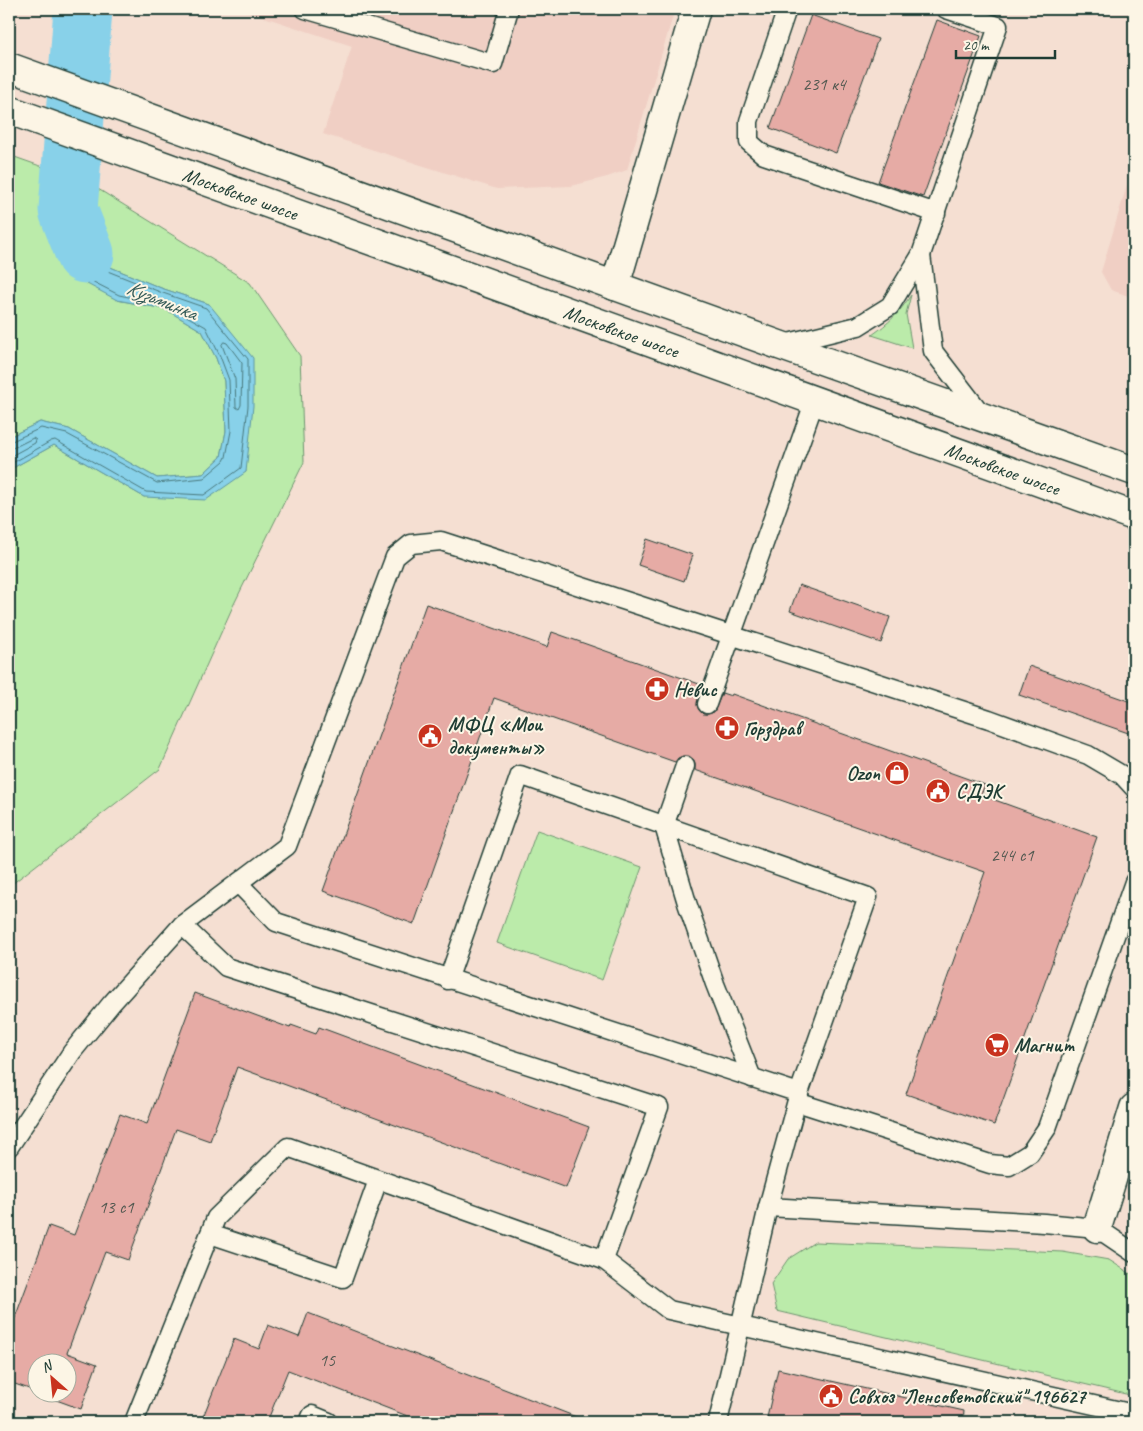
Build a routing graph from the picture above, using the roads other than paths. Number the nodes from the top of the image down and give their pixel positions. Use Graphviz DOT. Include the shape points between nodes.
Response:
graph roads {
  1 [pos="305,9"];
  2 [pos="509,9"];
  3 [pos="696,9"];
  4 [pos="787,9"];
  5 [pos="946,9"];
  6 [pos="11,68"];
  7 [pos="9,110"];
  8 [pos="936,213"];
  9 [pos="921,255"];
  10 [pos="615,286"];
  11 [pos="779,345"];
  12 [pos="815,400"];
  13 [pos="984,417"];
  14 [pos="1134,472"];
  15 [pos="1134,516"];
  16 [pos="731,636"];
  17 [pos="707,704"];
  18 [pos="686,766"];
  19 [pos="1134,788"];
  20 [pos="664,826"];
  21 [pos="1134,882"];
  22 [pos="238,883"];
  23 [pos="182,925"];
  24 [pos="448,980"];
  25 [pos="752,1078"];
  26 [pos="798,1097"];
  27 [pos="1134,1108"];
  28 [pos="9,1147"];
  29 [pos="378,1180"];
  30 [pos="768,1207"];
  31 [pos="1097,1228"];
  32 [pos="210,1234"];
  33 [pos="1134,1253"];
  34 [pos="604,1260"];
  35 [pos="741,1326"];
  36 [pos="1134,1414"];
  37 [pos="134,1422"];
  38 [pos="309,1422"];
  39 [pos="329,1422"];
  40 [pos="718,1422"];
  1 -- 2 [label="lane" via="493,64"];
  3 -- 10 [label="main road"];
  4 -- 8 [label="lane" via="749,121 749,142 764,156"];
  5 -- 8 [label="lane" via="998,26"];
  6 -- 10 [label="main road, Московское шоссе"];
  7 -- 12 [label="main road, Московское шоссе"];
  8 -- 9 [label="lane"];
  9 -- 11 [label="lane" via="890,306 858,326"];
  9 -- 13 [label="lane" via="933,351"];
  10 -- 11 [label="main road, Московское шоссе"];
  11 -- 13 [label="main road, Московское шоссе"];
  12 -- 15 [label="main road, Московское шоссе"];
  12 -- 16 [label="lane"];
  13 -- 14 [label="main road, Московское шоссе"];
  16 -- 17 [label="lane"];
  16 -- 19 [label="lane" via="990,719 1088,755 1122,775"];
  16 -- 22 [label="lane" via="441,542 411,544 395,557 287,846"];
  18 -- 20 [label="lane"];
  20 -- 24 [label="lane" via="520,775"];
  20 -- 25 [label="lane" via="715,984"];
  20 -- 26 [label="lane" via="868,897"];
  21 -- 26 [label="lane" via="1047,1128 1030,1153 1009,1166 990,1164"];
  22 -- 23 [label="lane"];
  22 -- 24 [label="lane" via="276,922"];
  23 -- 28 [label="lane" via="72,1052"];
  23 -- 34 [label="lane" via="226,967 659,1107"];
  24 -- 25 [label="lane"];
  25 -- 26 [label="lane"];
  26 -- 30 [label="lane"];
  27 -- 31 [label="main road"];
  29 -- 32 [label="lane" via="288,1147 216,1218"];
  29 -- 32 [label="lane" via="343,1278"];
  29 -- 34 [label="lane"];
  30 -- 31 [label="lane"];
  30 -- 35 [label="lane"];
  31 -- 33 [label="lane"];
  32 -- 37 [label="lane"];
  34 -- 35 [label="lane" via="669,1310"];
  35 -- 36 [label="lane"];
  35 -- 40 [label="lane"];
  38 -- 39 [label="lane" via="312,1415"];
}
